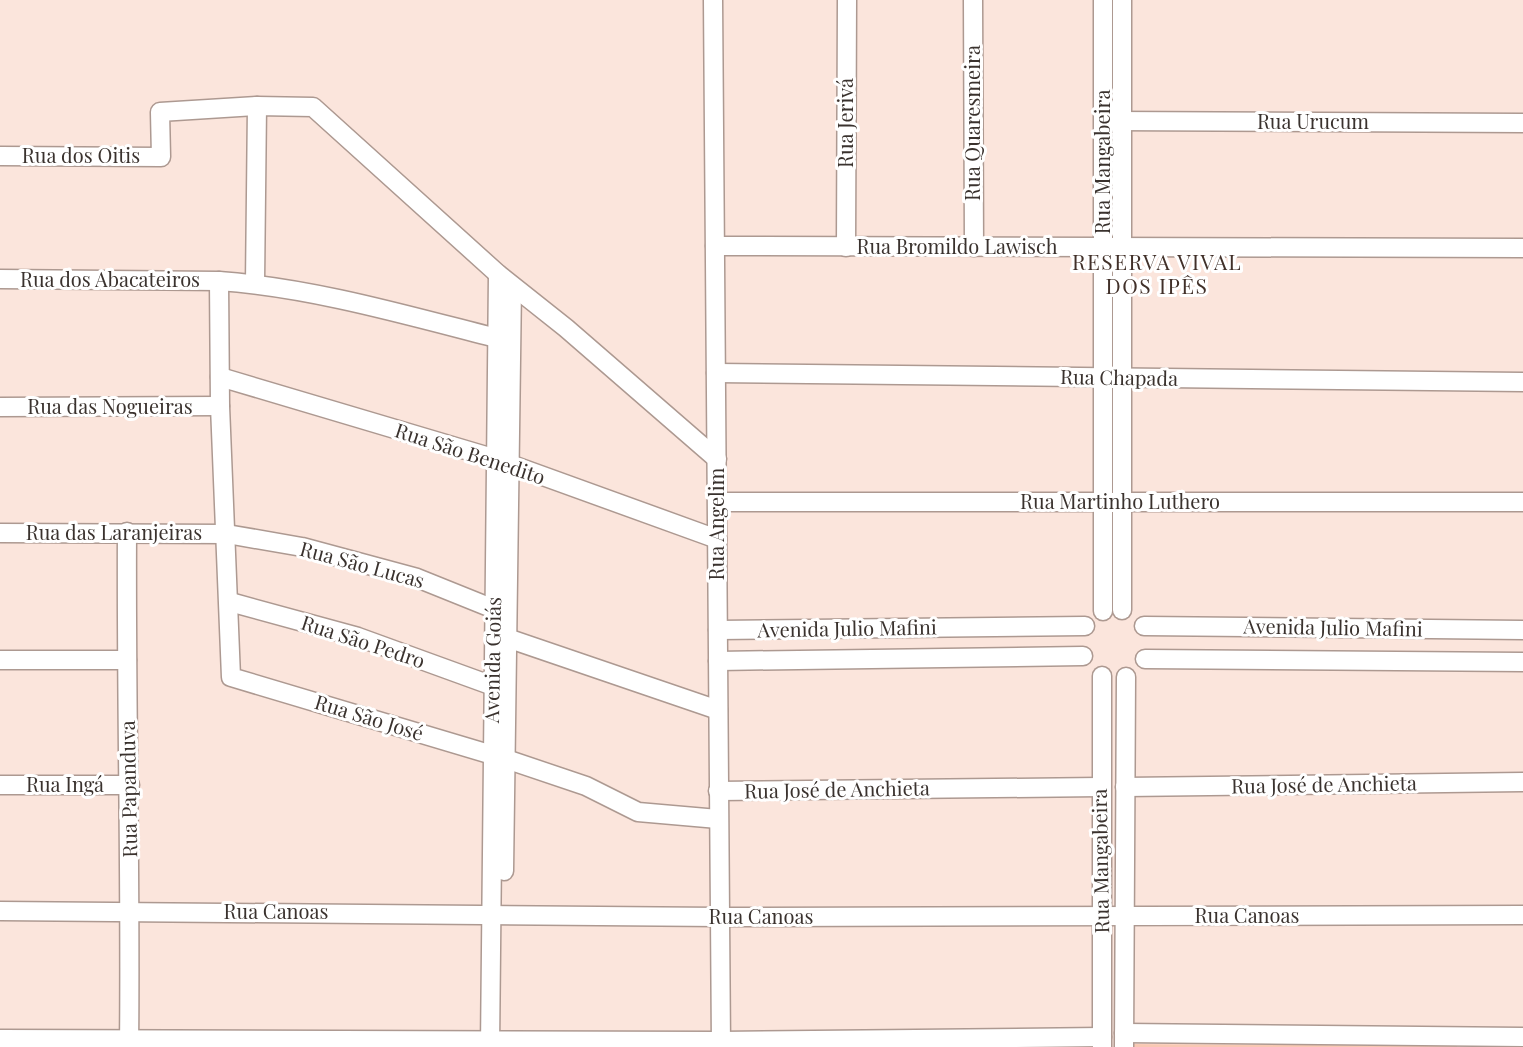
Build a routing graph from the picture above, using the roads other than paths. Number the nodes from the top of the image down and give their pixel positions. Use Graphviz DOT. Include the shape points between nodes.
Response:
graph roads {
  1 [pos="713,0"];
  2 [pos="847,0"];
  3 [pos="973,0"];
  4 [pos="1103,0"];
  5 [pos="1122,0"];
  6 [pos="257,106"];
  7 [pos="1103,121"];
  8 [pos="1122,121"];
  9 [pos="1523,123"];
  10 [pos="0,156"];
  11 [pos="715,246"];
  12 [pos="846,247"];
  13 [pos="974,247"];
  14 [pos="1103,247"];
  15 [pos="1122,247"];
  16 [pos="1523,248"];
  17 [pos="498,274"];
  18 [pos="0,279"];
  19 [pos="219,281"];
  20 [pos="255,284"];
  21 [pos="512,286"];
  22 [pos="504,340"];
  23 [pos="716,373"];
  24 [pos="220,377"];
  25 [pos="1103,378"];
  26 [pos="1123,378"];
  27 [pos="1523,382"];
  28 [pos="220,406"];
  29 [pos="0,407"];
  30 [pos="717,459"];
  31 [pos="503,462"];
  32 [pos="718,502"];
  33 [pos="1103,502"];
  34 [pos="1123,502"];
  35 [pos="1523,502"];
  36 [pos="128,532"];
  37 [pos="0,533"];
  38 [pos="227,534"];
  39 [pos="717,539"];
  40 [pos="230,602"];
  41 [pos="494,609"];
  42 [pos="1122,610"];
  43 [pos="1102,611"];
  44 [pos="1085,626"];
  45 [pos="1144,626"];
  46 [pos="718,630"];
  47 [pos="1523,630"];
  48 [pos="507,638"];
  49 [pos="1083,657"];
  50 [pos="1145,659"];
  51 [pos="0,660"];
  52 [pos="126,660"];
  53 [pos="718,661"];
  54 [pos="1523,662"];
  55 [pos="1102,676"];
  56 [pos="1126,677"];
  57 [pos="493,686"];
  58 [pos="718,710"];
  59 [pos="499,757"];
  60 [pos="1523,782"];
  61 [pos="0,785"];
  62 [pos="130,785"];
  63 [pos="1100,787"];
  64 [pos="1125,787"];
  65 [pos="718,791"];
  66 [pos="718,819"];
  67 [pos="0,911"];
  68 [pos="130,911"];
  69 [pos="497,914"];
  70 [pos="1523,915"];
  71 [pos="1102,916"];
  72 [pos="1126,916"];
  73 [pos="720,917"];
  74 [pos="1523,1037"];
  75 [pos="0,1039"];
  76 [pos="1124,1040"];
  77 [pos="1102,1042"];
  78 [pos="129,1043"];
  79 [pos="495,1043"];
  80 [pos="721,1044"];
  1 -- 11 [label="street, Rua Angelim"];
  2 -- 12 [label="street, Rua Jerivá"];
  3 -- 13 [label="street, Rua Quaresmeira"];
  4 -- 7 [label="street, Rua Mangabeira"];
  5 -- 8 [label="street, Rua Mangabeira"];
  6 -- 10 [label="street, Rua dos Oitis" via="160,112 161,157"];
  6 -- 17 [label="street" via="313,107"];
  6 -- 20 [label="street"];
  7 -- 8 [label="street, Rua Urucum"];
  7 -- 14 [label="street, Rua Mangabeira"];
  8 -- 9 [label="street, Rua Urucum"];
  8 -- 15 [label="street, Rua Mangabeira"];
  11 -- 12 [label="street, Rua Bromildo Lawisch"];
  11 -- 23 [label="street, Rua Angelim"];
  12 -- 13 [label="street, Rua Bromildo Lawisch"];
  13 -- 14 [label="street, Rua Bromildo Lawisch"];
  14 -- 15 [label="street, Rua Bromildo Lawisch"];
  14 -- 25 [label="street, Rua Mangabeira"];
  15 -- 16 [label="street, Rua Bromildo Lawisch"];
  15 -- 26 [label="street, Rua Mangabeira"];
  17 -- 21 [label="street"];
  17 -- 22 [label="street, Avenida Goiás"];
  18 -- 19 [label="street, Rua dos Abacateiros"];
  19 -- 20 [label="street, Rua dos Abacateiros"];
  19 -- 24 [label="street"];
  20 -- 22 [label="street, Rua dos Abacateiros"];
  21 -- 22 [label="street, Avenida Goiás"];
  21 -- 30 [label="street"];
  22 -- 31 [label="street, Avenida Goiás"];
  23 -- 25 [label="street, Rua Chapada"];
  23 -- 30 [label="street, Rua Angelim"];
  24 -- 28 [label="street"];
  24 -- 31 [label="street, Rua São Benedito"];
  25 -- 26 [label="street, Rua Chapada"];
  25 -- 33 [label="street, Rua Mangabeira"];
  26 -- 27 [label="street, Rua Chapada"];
  26 -- 34 [label="street, Rua Mangabeira"];
  28 -- 29 [label="street, Rua das Nogueiras"];
  28 -- 38 [label="street"];
  30 -- 32 [label="street, Rua Angelim"];
  31 -- 39 [label="street, Rua São Benedito"];
  31 -- 41 [label="street, Avenida Goiás"];
  31 -- 48 [label="street, Avenida Goiás"];
  32 -- 33 [label="street, Rua Martinho Luthero"];
  32 -- 39 [label="street, Rua Angelim"];
  33 -- 34 [label="street, Rua Martinho Luthero"];
  33 -- 43 [label="street, Rua Mangabeira"];
  34 -- 35 [label="street, Rua Martinho Luthero"];
  34 -- 42 [label="street, Rua Mangabeira"];
  36 -- 37 [label="street, Rua das Laranjeiras"];
  36 -- 38 [label="street, Rua das Laranjeiras"];
  36 -- 52 [label="street, Rua Papanduva"];
  38 -- 40 [label="street"];
  38 -- 41 [label="street, Rua São Lucas" via="302,547 417,578"];
  39 -- 46 [label="street, Rua Angelim"];
  40 -- 57 [label="street, Rua São Pedro" via="358,637"];
  40 -- 59 [label="street, Rua São José" via="231,677"];
  41 -- 57 [label="street, Avenida Goiás"];
  42 -- 43 [label="street"];
  42 -- 45 [label="street"];
  43 -- 44 [label="street"];
  44 -- 46 [label="street, Avenida Julio Mafini"];
  44 -- 49 [label="street" via="1081,636"];
  45 -- 47 [label="street, Avenida Julio Mafini"];
  45 -- 50 [label="street" via="1148,648"];
  46 -- 53 [label="street, Rua Angelim"];
  48 -- 58 [label="street"];
  48 -- 59 [label="street, Avenida Goiás"];
  49 -- 53 [label="street, Avenida Julio Mafini"];
  49 -- 55 [label="street"];
  50 -- 54 [label="street, Avenida Julio Mafini"];
  50 -- 56 [label="street"];
  51 -- 52 [label="street"];
  52 -- 62 [label="street, Rua Papanduva"];
  53 -- 58 [label="street, Rua Angelim"];
  55 -- 56 [label="street"];
  55 -- 63 [label="street, Rua Mangabeira"];
  56 -- 64 [label="street, Rua Mangabeira"];
  57 -- 59 [label="street, Avenida Goiás"];
  58 -- 65 [label="street, Rua Angelim"];
  59 -- 66 [label="street, Rua São José" via="586,786 638,812"];
  59 -- 69 [label="street, Avenida Goiás"];
  60 -- 64 [label="street, Rua José de Anchieta"];
  61 -- 62 [label="street, Rua Ingá"];
  62 -- 68 [label="street, Rua Papanduva"];
  63 -- 65 [label="street, Rua José de Anchieta"];
  63 -- 71 [label="street, Rua Mangabeira"];
  64 -- 72 [label="street, Rua Mangabeira"];
  65 -- 66 [label="street, Rua Angelim"];
  66 -- 73 [label="street, Rua Angelim"];
  67 -- 68 [label="street, Rua Canoas"];
  68 -- 69 [label="street, Rua Canoas"];
  68 -- 78 [label="street, Rua Papanduva"];
  69 -- 73 [label="street, Rua Canoas"];
  69 -- 79 [label="street, Avenida Goiás"];
  70 -- 72 [label="street, Rua Canoas"];
  71 -- 72 [label="street, Rua Canoas"];
  71 -- 73 [label="street, Rua Canoas"];
  71 -- 77 [label="street, Rua Mangabeira"];
  72 -- 76 [label="street, Rua Mangabeira"];
  73 -- 80 [label="street, Rua Angelim"];
  74 -- 76 [label="street"];
  75 -- 78 [label="street"];
  77 -- 80 [label="street"];
  78 -- 79 [label="street"];
  79 -- 80 [label="street"];
}
